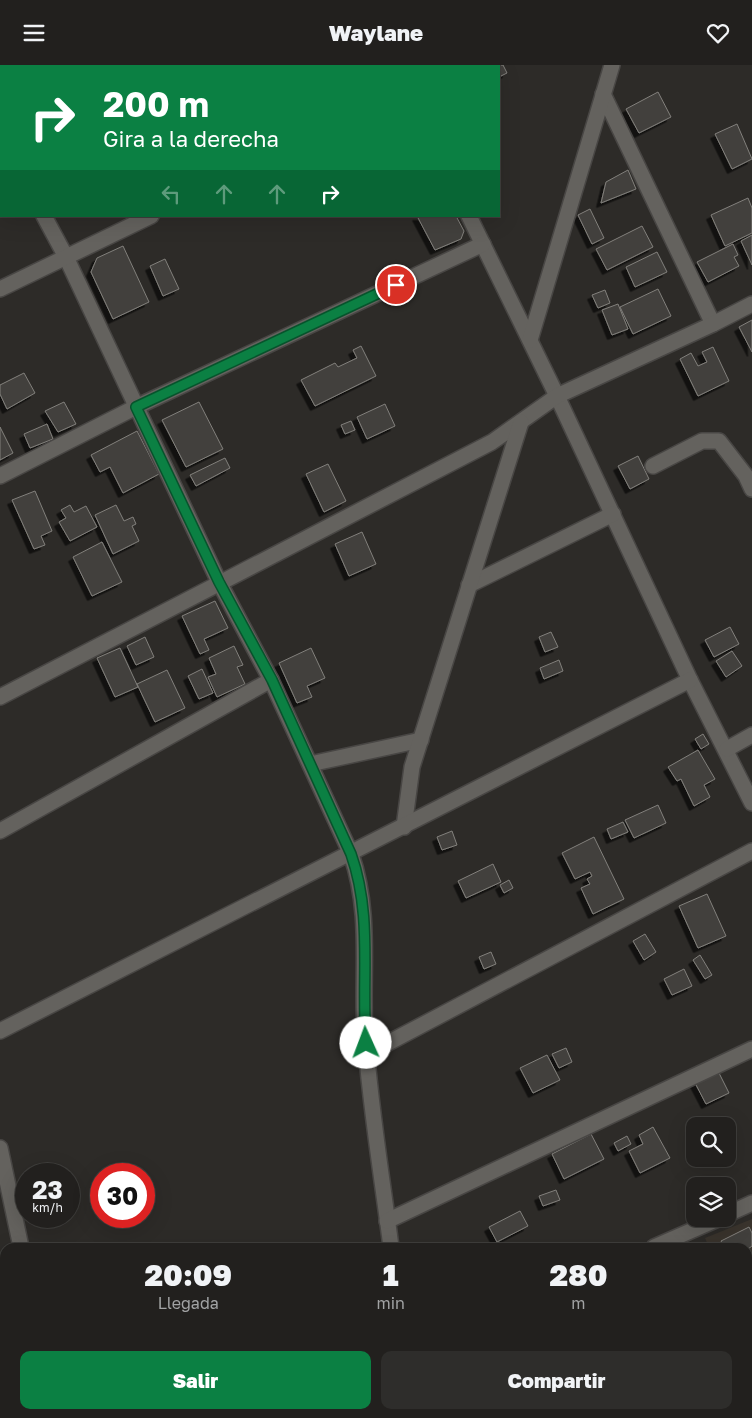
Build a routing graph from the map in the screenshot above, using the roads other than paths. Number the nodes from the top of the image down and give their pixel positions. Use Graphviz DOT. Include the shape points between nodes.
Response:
graph roads {
  1 [pos="612,65"];
  2 [pos="603,94"];
  3 [pos="45,217"];
  4 [pos="149,217"];
  5 [pos="470,217"];
  6 [pos="482,243"];
  7 [pos="66,257"];
  8 [pos="0,289"];
  9 [pos="752,304"];
  10 [pos="713,324"];
  11 [pos="530,340"];
  12 [pos="557,396"];
  13 [pos="136,407"];
  14 [pos="521,421"];
  15 [pos="653,466"];
  16 [pos="0,476"];
  17 [pos="750,480"];
  18 [pos="613,514"];
  19 [pos="219,582"];
  20 [pos="469,585"];
  21 [pos="272,680"];
  22 [pos="690,680"];
  23 [pos="0,697"];
  24 [pos="752,735"];
  25 [pos="421,740"];
  26 [pos="727,749"];
  27 [pos="310,764"];
  28 [pos="752,803"];
  29 [pos="404,827"];
  30 [pos="0,831"];
  31 [pos="752,851"];
  32 [pos="351,854"];
  33 [pos="0,1031"];
  34 [pos="752,1049"];
  35 [pos="367,1054"];
  36 [pos="0,1148"];
  37 [pos="752,1203"];
  38 [pos="736,1211"];
  39 [pos="388,1221"];
  40 [pos="700,1227"];
  41 [pos="20,1243"];
  42 [pos="391,1243"];
  43 [pos="663,1243"];
  1 -- 2 [label="street"];
  2 -- 10 [label="street"];
  2 -- 11 [label="street"];
  3 -- 7 [label="street"];
  4 -- 7 [label="street"];
  5 -- 6 [label="street"];
  6 -- 11 [label="street"];
  6 -- 13 [label="street"];
  7 -- 8 [label="street"];
  7 -- 13 [label="street"];
  9 -- 10 [label="street"];
  10 -- 12 [label="street"];
  11 -- 12 [label="street"];
  12 -- 14 [label="street"];
  12 -- 18 [label="street"];
  13 -- 16 [label="street"];
  13 -- 19 [label="street"];
  14 -- 19 [label="street" via="492,442 412,485"];
  14 -- 20 [label="street"];
  15 -- 17 [label="street" via="702,441 719,441"];
  18 -- 20 [label="street"];
  18 -- 22 [label="street"];
  19 -- 21 [label="street"];
  19 -- 23 [label="street"];
  20 -- 25 [label="street"];
  21 -- 27 [label="street"];
  21 -- 30 [label="street"];
  22 -- 26 [label="street"];
  22 -- 29 [label="street"];
  24 -- 26 [label="street"];
  25 -- 27 [label="street"];
  25 -- 29 [label="street" via="412,767"];
  26 -- 28 [label="street"];
  27 -- 32 [label="street"];
  29 -- 32 [label="street"];
  31 -- 35 [label="street"];
  32 -- 33 [label="street"];
  32 -- 35 [label="street" via="360,880 365,912"];
  34 -- 39 [label="street"];
  35 -- 39 [label="street"];
  36 -- 41 [label="street"];
  37 -- 38 [label="street"];
  39 -- 42 [label="street"];
  40 -- 43 [label="street"];
}
